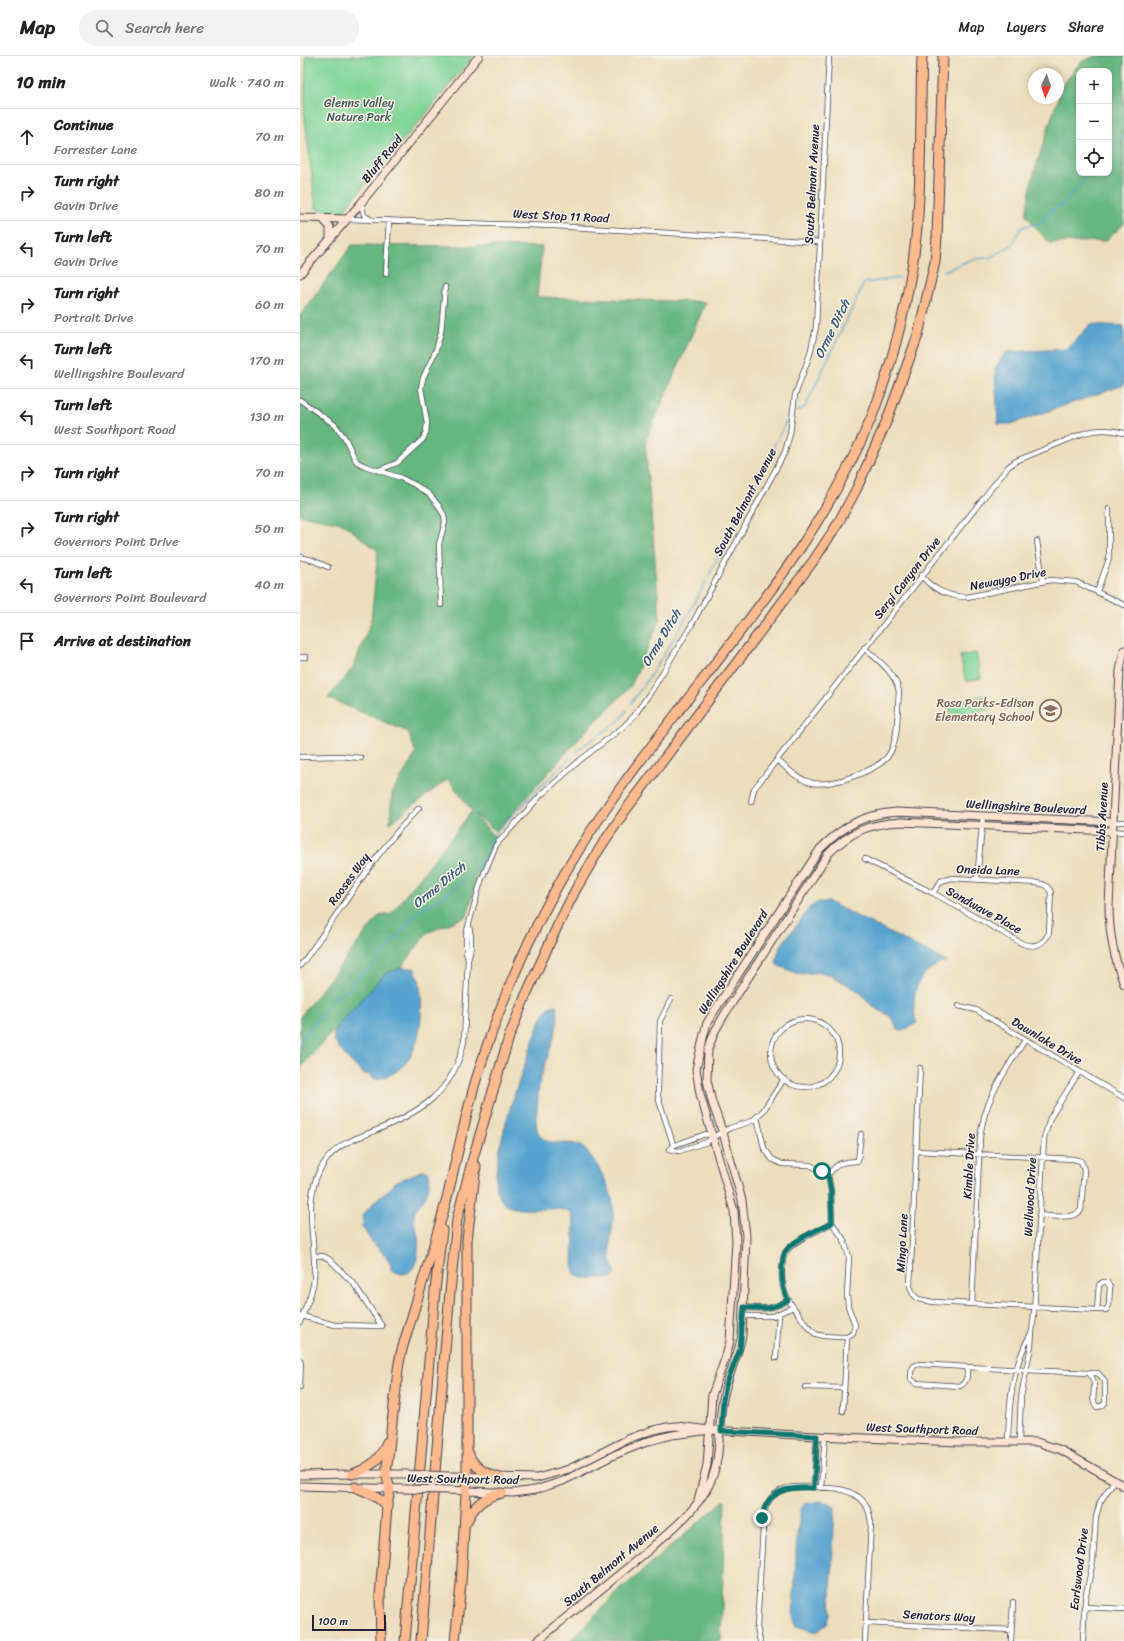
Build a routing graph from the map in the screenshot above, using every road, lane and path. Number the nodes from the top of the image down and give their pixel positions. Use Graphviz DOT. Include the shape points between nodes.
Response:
graph roads {
  1 [pos="479,56"];
  2 [pos="829,56"];
  3 [pos="922,56"];
  4 [pos="943,56"];
  5 [pos="361,203"];
  6 [pos="300,218"];
  7 [pos="323,219"];
  8 [pos="347,219"];
  9 [pos="371,220"];
  10 [pos="389,220"];
  11 [pos="330,239"];
  12 [pos="820,242"];
  13 [pos="300,274"];
  14 [pos="386,274"];
  15 [pos="445,287"];
  16 [pos="300,400"];
  17 [pos="1124,433"];
  18 [pos="379,470"];
  19 [pos="1109,509"];
  20 [pos="1037,541"];
  21 [pos="300,557"];
  22 [pos="328,567"];
  23 [pos="921,575"];
  24 [pos="1043,581"];
  25 [pos="1097,592"];
  26 [pos="441,605"];
  27 [pos="1124,605"];
  28 [pos="864,648"];
  29 [pos="1124,650"];
  30 [pos="300,657"];
  31 [pos="306,657"];
  32 [pos="300,757"];
  33 [pos="361,758"];
  34 [pos="777,760"];
  35 [pos="751,802"];
  36 [pos="419,808"];
  37 [pos="983,816"];
  38 [pos="1113,822"];
  39 [pos="1124,822"];
  40 [pos="982,825"];
  41 [pos="1112,831"];
  42 [pos="1124,832"];
  43 [pos="864,859"];
  44 [pos="977,879"];
  45 [pos="1048,886"];
  46 [pos="933,893"];
  47 [pos="300,966"];
  48 [pos="1124,984"];
  49 [pos="671,999"];
  50 [pos="959,1006"];
  51 [pos="1025,1040"];
  52 [pos="920,1068"];
  53 [pos="1079,1072"];
  54 [pos="784,1079"];
  55 [pos="1124,1098"];
  56 [pos="757,1117"];
  57 [pos="484,1122"];
  58 [pos="723,1133"];
  59 [pos="861,1134"];
  60 [pos="713,1137"];
  61 [pos="674,1144"];
  62 [pos="917,1151"];
  63 [pos="980,1155"];
  64 [pos="1042,1158"];
  65 [pos="828,1175"];
  66 [pos="447,1197"];
  67 [pos="1039,1215"];
  68 [pos="832,1223"];
  69 [pos="314,1256"];
  70 [pos="788,1300"];
  71 [pos="972,1304"];
  72 [pos="744,1307"];
  73 [pos="793,1307"];
  74 [pos="1035,1307"];
  75 [pos="1097,1310"];
  76 [pos="779,1314"];
  77 [pos="302,1316"];
  78 [pos="744,1316"];
  79 [pos="300,1322"];
  80 [pos="1032,1332"];
  81 [pos="847,1337"];
  82 [pos="776,1358"];
  83 [pos="300,1360"];
  84 [pos="967,1367"];
  85 [pos="1016,1369"];
  86 [pos="1026,1370"];
  87 [pos="1089,1373"];
  88 [pos="300,1387"];
  89 [pos="805,1387"];
  90 [pos="844,1388"];
  91 [pos="843,1411"];
  92 [pos="391,1429"];
  93 [pos="709,1430"];
  94 [pos="721,1431"];
  95 [pos="821,1436"];
  96 [pos="1008,1441"];
  97 [pos="1019,1441"];
  98 [pos="466,1442"];
  99 [pos="352,1474"];
  100 [pos="386,1474"];
  101 [pos="300,1475"];
  102 [pos="467,1476"];
  103 [pos="500,1478"];
  104 [pos="1114,1481"];
  105 [pos="300,1486"];
  106 [pos="1124,1486"];
  107 [pos="355,1488"];
  108 [pos="814,1488"];
  109 [pos="821,1488"];
  110 [pos="390,1489"];
  111 [pos="466,1491"];
  112 [pos="502,1492"];
  113 [pos="696,1504"];
  114 [pos="387,1506"];
  115 [pos="463,1534"];
  116 [pos="1013,1602"];
  117 [pos="1084,1608"];
  118 [pos="1124,1609"];
  119 [pos="866,1623"];
  120 [pos="1011,1630"];
  121 [pos="381,1637"];
  122 [pos="405,1637"];
  123 [pos="421,1638"];
  124 [pos="456,1639"];
  125 [pos="537,1641"];
  126 [pos="760,1641"];
  127 [pos="865,1641"];
  128 [pos="1011,1641"];
  129 [pos="1083,1641"];
  1 -- 5 [label="street, Bluff Road"];
  2 -- 12 [label="street, South Belmont Avenue"];
  3 -- 66 [label="highway" via="915,247 895,345 873,413 840,484 793,560 617,792 558,886 505,997 484,1055 466,1116"];
  4 -- 57 [label="highway" via="939,195 934,262 918,335 872,455 837,525 814,560 625,811 590,865 560,921 525,997 503,1054"];
  5 -- 8 [label="street, Bluff Road"];
  5 -- 9 [label="street" via="364,215"];
  6 -- 7 [label="street, West Stop 11 Road"];
  7 -- 8 [label="street, West Stop 11 Road"];
  7 -- 11 [label="street" via="330,228"];
  8 -- 9 [label="street, West Stop 11 Road"];
  8 -- 11 [label="street, Bluff Road"];
  9 -- 10 [label="street, West Stop 11 Road"];
  10 -- 12 [label="street, West Stop 11 Road"];
  10 -- 14 [label="street"];
  11 -- 13 [label="street, Bluff Road"];
  12 -- 69 [label="street, South Belmont Avenue" via="815,335 795,395 790,436 782,461 691,626 652,690 626,724 569,769 541,795 502,838 492,854 478,890 469,926 472,935 468,959 464,1041 455,1068 441,1090 423,1108 402,1120 344,1143 331,1153 317,1176 312,1192"];
  15 -- 18 [label="street" via="441,332 421,388 427,423 426,432 423,440 396,463"];
  16 -- 18 [label="street" via="335,425 358,462"];
  17 -- 23 [label="street, Sergi Canyon Drive" via="1094,430 1016,461 1008,467"];
  18 -- 26 [label="street" via="401,478 429,494 444,514 445,522 439,544"];
  19 -- 25 [label="street" via="1109,559"];
  20 -- 24 [label="street"];
  21 -- 22 [label="street"];
  23 -- 24 [label="street, Newaygo Drive" via="944,593 956,597"];
  23 -- 28 [label="street, Sergi Canyon Drive"];
  24 -- 25 [label="street, Newaygo Drive" via="1076,582"];
  25 -- 27 [label="street, Newaygo Drive"];
  28 -- 34 [label="street, Sergi Canyon Drive"];
  28 -- 34 [label="street" via="883,664 898,685 895,740 886,759 877,766 838,782 822,784 803,780"];
  29 -- 38 [label="street, Tibbs Avenue" via="1120,671"];
  30 -- 31 [label="street"];
  32 -- 33 [label="street"];
  34 -- 35 [label="street, Sergi Canyon Drive" via="754,789"];
  36 -- 47 [label="street, Rooses Way" via="400,828 351,892"];
  37 -- 38 [label="street, Wellingshire Boulevard"];
  37 -- 40 [label="street"];
  37 -- 60 [label="street, Wellingshire Boulevard" via="884,813 851,823 820,849 707,1023 696,1069 700,1094"];
  38 -- 39 [label="street, Wellingshire Boulevard"];
  38 -- 41 [label="street, Tibbs Avenue"];
  40 -- 41 [label="street, Wellingshire Boulevard"];
  40 -- 44 [label="street"];
  40 -- 58 [label="street, Wellingshire Boulevard" via="900,822 880,824 856,832 828,854 714,1031 708,1049 706,1080"];
  41 -- 42 [label="street, Wellingshire Boulevard"];
  41 -- 48 [label="street, Tibbs Avenue" via="1109,920 1114,953"];
  43 -- 46 [label="street, Sandwave Place"];
  44 -- 45 [label="street, Oneida Lane" via="1036,882"];
  44 -- 46 [label="street, Oneida Lane" via="946,879 941,881"];
  45 -- 46 [label="street, Sandwave Place" via="1051,892 1050,933 1043,942 1034,946 1023,944"];
  49 -- 61 [label="street" via="660,1021 658,1097"];
  50 -- 51 [label="street, Dawnlake Drive" via="976,1010"];
  51 -- 53 [label="street, Dawnlake Drive"];
  51 -- 63 [label="street, Kimble Drive" via="989,1101 982,1122"];
  52 -- 62 [label="street, Mingo Lane"];
  53 -- 55 [label="street, Dawnlake Drive"];
  53 -- 64 [label="street, Wellwood Drive" via="1048,1123"];
  54 -- 54 [label="street" via="800,1086 809,1086 817,1084 831,1074 836,1066 838,1048 836,1039 825,1026 817,1021 800,1020 788,1024 777,1034 773,1041 771,1056 775,1069"];
  54 -- 56 [label="street"];
  56 -- 58 [label="street"];
  56 -- 65 [label="street" via="764,1148 772,1159 782,1164 810,1165"];
  57 -- 98 [label="highway" via="472,1189 467,1240"];
  57 -- 123 [label="highway" via="455,1234"];
  58 -- 60 [label="street"];
  58 -- 72 [label="street, Wellingshire Boulevard" via="741,1194 745,1225"];
  59 -- 65 [label="street" via="858,1161 843,1162 835,1166"];
  60 -- 61 [label="street" via="706,1134"];
  60 -- 61 [label="street" via="707,1142 679,1151 669,1149"];
  60 -- 93 [label="street, Wellingshire Boulevard" via="731,1197 736,1242 730,1341 712,1395"];
  62 -- 63 [label="street"];
  62 -- 71 [label="street, Mingo Lane" via="910,1286 918,1299"];
  63 -- 64 [label="street"];
  63 -- 71 [label="street, Kimble Drive"];
  64 -- 67 [label="street, Wellwood Drive"];
  64 -- 67 [label="street" via="1080,1161 1084,1170 1079,1213 1073,1216"];
  65 -- 68 [label="street"];
  66 -- 92 [label="highway" via="400,1360"];
  66 -- 122 [label="highway" via="436,1278"];
  67 -- 74 [label="street, Wellwood Drive"];
  68 -- 70 [label="street" via="793,1244 786,1252 782,1282"];
  68 -- 81 [label="street" via="844,1240 849,1257 846,1295 855,1325 853,1333"];
  69 -- 77 [label="street" via="314,1281"];
  69 -- 77 [label="street" via="329,1259 354,1284 382,1326 335,1325"];
  70 -- 72 [label="street" via="775,1308"];
  70 -- 73 [label="street"];
  71 -- 74 [label="street, Mingo Lane"];
  72 -- 78 [label="street, Wellingshire Boulevard"];
  73 -- 76 [label="street"];
  73 -- 81 [label="street" via="816,1334"];
  74 -- 75 [label="street, Mingo Lane"];
  74 -- 80 [label="street, Wellwood Drive"];
  75 -- 75 [label="street" via="1108,1308 1110,1287 1107,1282 1100,1285"];
  76 -- 78 [label="street"];
  76 -- 82 [label="street"];
  77 -- 79 [label="street"];
  78 -- 94 [label="street, Wellingshire Boulevard" via="740,1349 723,1400"];
  80 -- 85 [label="street, Wellwood Drive"];
  80 -- 86 [label="street, Wellwood Drive" via="1032,1346"];
  81 -- 90 [label="street"];
  83 -- 88 [label="street"];
  84 -- 84 [label="street" via="917,1365 911,1369 911,1377 916,1383 960,1386 966,1382"];
  84 -- 85 [label="street"];
  85 -- 86 [label="street"];
  85 -- 96 [label="street, Wellwood Drive" via="1010,1394"];
  86 -- 87 [label="street"];
  86 -- 97 [label="street, Wellwood Drive" via="1020,1403"];
  87 -- 87 [label="street" via="1094,1381 1094,1403 1097,1407 1103,1406 1105,1381 1098,1373"];
  89 -- 90 [label="street"];
  90 -- 91 [label="street"];
  92 -- 99 [label="highway" via="384,1449 375,1463"];
  92 -- 100 [label="highway"];
  93 -- 94 [label="street, West Southport Road"];
  93 -- 103 [label="street, West Southport Road" via="658,1428 628,1439 559,1473 529,1479"];
  93 -- 112 [label="street, West Southport Road" via="649,1441 551,1486 524,1492"];
  93 -- 113 [label="street, South Belmont Avenue" via="706,1472"];
  94 -- 95 [label="street, West Southport Road"];
  94 -- 113 [label="street, South Belmont Avenue" via="713,1476"];
  95 -- 96 [label="street, West Southport Road" via="959,1442"];
  95 -- 108 [label="street"];
  95 -- 109 [label="street"];
  96 -- 97 [label="street, West Southport Road"];
  97 -- 104 [label="street, West Southport Road" via="1044,1443 1061,1450"];
  98 -- 102 [label="highway"];
  98 -- 103 [label="highway" via="476,1467"];
  99 -- 100 [label="street, West Southport Road"];
  99 -- 101 [label="street, West Southport Road"];
  100 -- 102 [label="street, West Southport Road, bridge"];
  100 -- 110 [label="highway"];
  102 -- 103 [label="street, West Southport Road"];
  102 -- 111 [label="highway"];
  104 -- 106 [label="street, West Southport Road"];
  104 -- 117 [label="street, Earlswood Drive" via="1100,1502 1096,1515 1093,1561"];
  105 -- 107 [label="street, West Southport Road"];
  107 -- 110 [label="street, West Southport Road"];
  107 -- 114 [label="highway" via="370,1492"];
  108 -- 109 [label="street"];
  108 -- 126 [label="street" via="787,1488 773,1496 766,1504 763,1516 757,1629"];
  109 -- 119 [label="street" via="839,1489 855,1495 866,1504 870,1515"];
  110 -- 111 [label="street, West Southport Road, bridge"];
  110 -- 114 [label="highway"];
  111 -- 112 [label="street, West Southport Road"];
  111 -- 115 [label="highway"];
  112 -- 115 [label="highway" via="488,1496 478,1504 469,1516"];
  113 -- 125 [label="street, South Belmont Avenue" via="678,1524 612,1581"];
  114 -- 121 [label="highway" via="380,1596"];
  115 -- 124 [label="highway"];
  116 -- 120 [label="street"];
  117 -- 118 [label="street"];
  117 -- 129 [label="street, Earlswood Drive"];
  119 -- 120 [label="street, Senators Way"];
  119 -- 127 [label="street"];
  120 -- 128 [label="street"];
}
